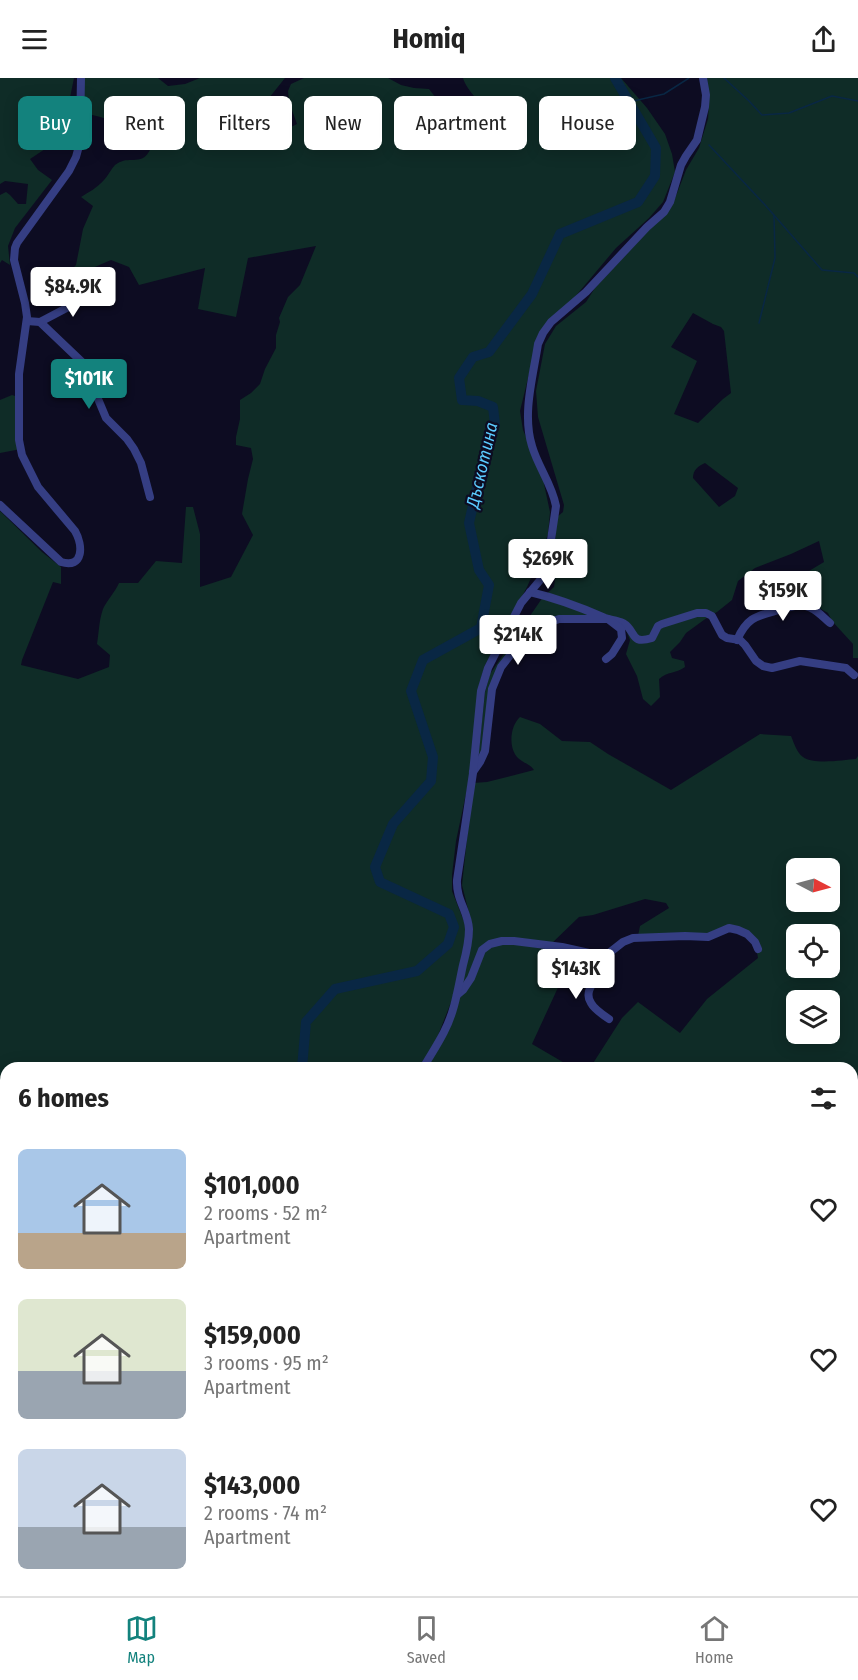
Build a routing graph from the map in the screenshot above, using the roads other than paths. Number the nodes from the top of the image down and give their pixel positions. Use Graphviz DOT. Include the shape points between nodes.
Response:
graph roads {
  1 [pos="81,78"];
  2 [pos="703,78"];
  3 [pos="95,293"];
  4 [pos="27,321"];
  5 [pos="40,322"];
  6 [pos="150,497"];
  7 [pos="0,505"];
  8 [pos="530,592"];
  9 [pos="608,620"];
  10 [pos="830,623"];
  11 [pos="737,640"];
  12 [pos="606,659"];
  13 [pos="854,675"];
  14 [pos="473,773"];
  15 [pos="758,949"];
  16 [pos="598,955"];
  17 [pos="457,995"];
  18 [pos="609,1019"];
  19 [pos="426,1062"];
  1 -- 4 [label="street" via="76,157 15,248"];
  2 -- 8 [label="street" via="706,95 697,140 681,165 664,212 551,322 538,344 528,420 531,444 556,506 547,567"];
  3 -- 5 [label="street"];
  4 -- 5 [label="street"];
  4 -- 7 [label="street" via="19,374 22,455 38,487 79,538 78,559 68,564 61,562"];
  5 -- 6 [label="street" via="83,363 106,418 134,449"];
  8 -- 9 [label="street"];
  8 -- 14 [label="street" via="483,680"];
  9 -- 11 [label="street" via="624,624 639,640 652,638 662,624 706,613 712,616 722,635"];
  9 -- 12 [label="street" via="621,629 622,638"];
  9 -- 14 [label="street" via="552,621 515,649 501,667 492,689 485,751"];
  10 -- 11 [label="street" via="814,609 795,606 753,618"];
  11 -- 13 [label="street" via="759,664 768,668 800,661 846,669"];
  14 -- 17 [label="street" via="456,890 469,931"];
  15 -- 16 [label="street" via="747,934 729,928 708,937 633,938 609,953"];
  16 -- 17 [label="street" via="514,941 490,944 482,950 471,978"];
  16 -- 18 [label="street" via="603,961 602,969 589,999"];
  17 -- 19 [label="street" via="444,1032"];
}
